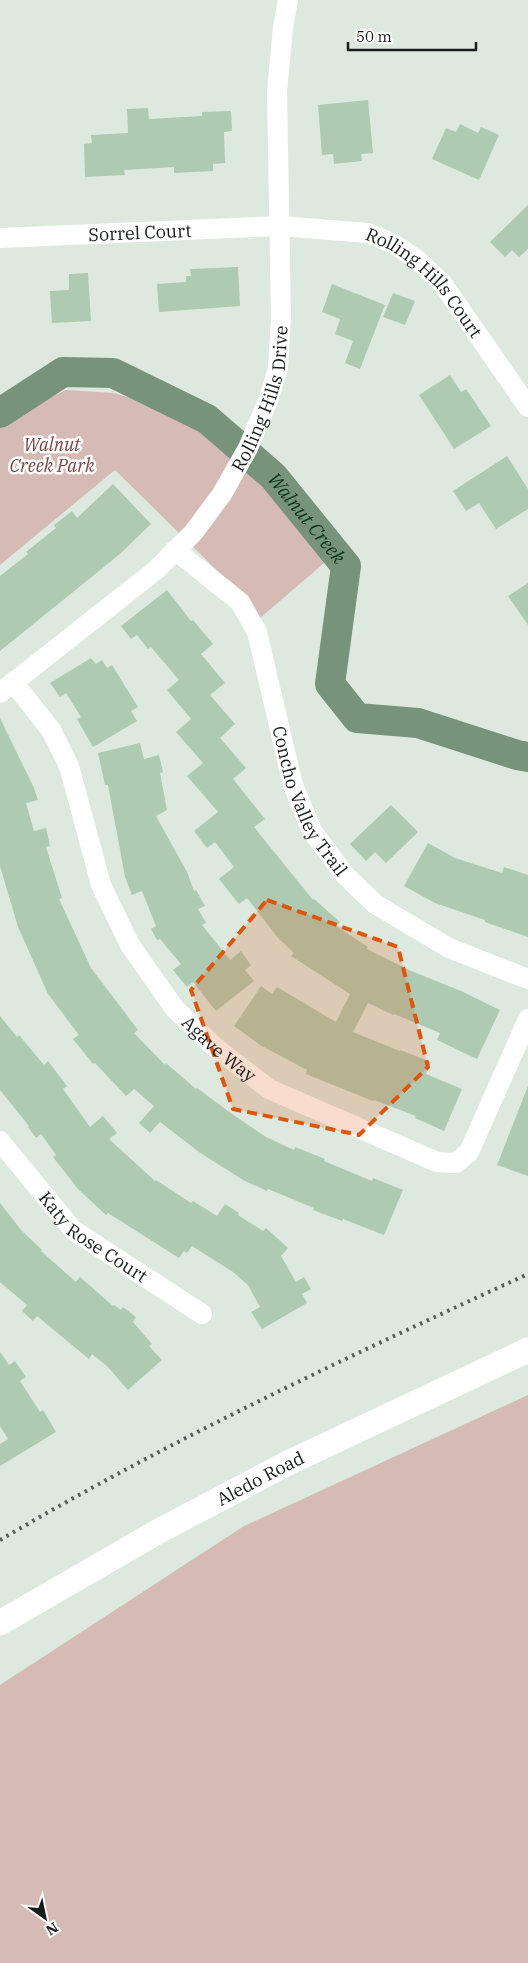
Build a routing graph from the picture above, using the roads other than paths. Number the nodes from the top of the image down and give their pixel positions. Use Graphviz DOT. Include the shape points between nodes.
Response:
graph roads {
  1 [pos="288,0"];
  2 [pos="280,226"];
  3 [pos="0,238"];
  4 [pos="528,407"];
  5 [pos="175,550"];
  6 [pos="7,688"];
  7 [pos="528,979"];
  8 [pos="528,1019"];
  9 [pos="0,1141"];
  10 [pos="202,1314"];
  11 [pos="528,1350"];
  12 [pos="0,1622"];
  1 -- 2 [label="street, Rolling Hills Drive" via="277,92"];
  2 -- 3 [label="street, Sorrel Court"];
  2 -- 4 [label="street, Rolling Hills Court" via="368,233 394,244 416,259 442,283"];
  2 -- 5 [label="street, Rolling Hills Drive" via="278,368 269,398 248,448 222,494 193,533"];
  5 -- 6 [label="street, Rolling Hills Drive" via="156,570"];
  5 -- 7 [label="street, Concho Valley Trail" via="240,602 257,632 293,785 312,831 345,875 375,904 449,948"];
  6 -- 8 [label="street, Agave Way" via="51,730 69,766 101,885 130,945 175,1009 216,1048 269,1088 437,1162 456,1162 469,1152"];
  9 -- 10 [label="street, Katy Rose Court" via="73,1230"];
  11 -- 12 [label="street, Aledo Road" via="288,1463"];
}
